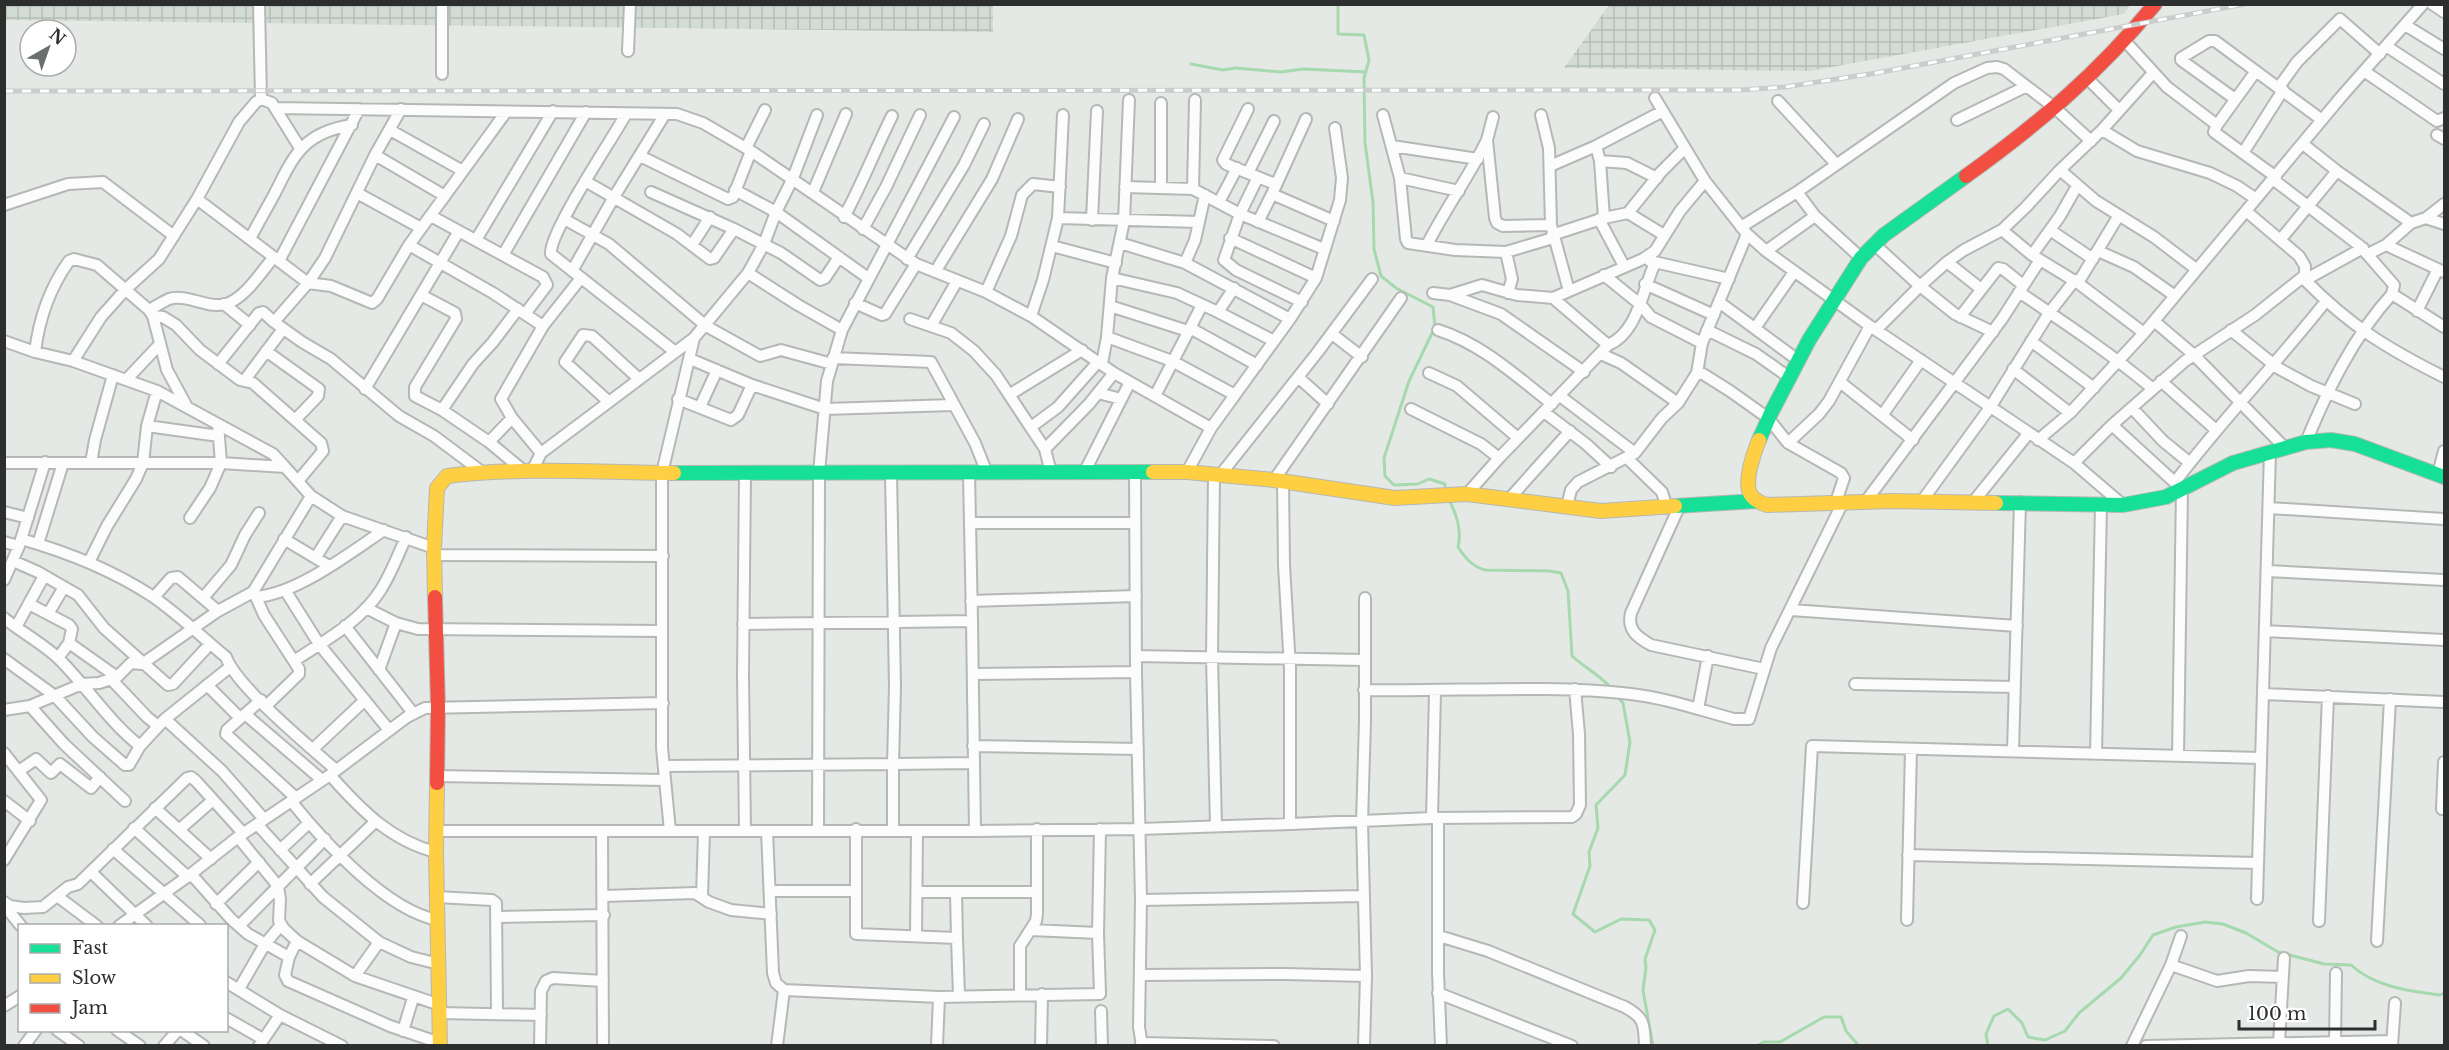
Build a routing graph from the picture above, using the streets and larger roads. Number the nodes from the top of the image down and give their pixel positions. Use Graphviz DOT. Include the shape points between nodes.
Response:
graph roads {
  1 [pos="259,4"];
  2 [pos="442,4"];
  3 [pos="630,4"];
  4 [pos="2155,4"];
  5 [pos="2423,4"];
  6 [pos="2432,4"];
  7 [pos="2445,12"];
  8 [pos="2405,25"];
  9 [pos="2125,41"];
  10 [pos="2445,49"];
  11 [pos="2383,50"];
  12 [pos="628,51"];
  13 [pos="2256,71"];
  14 [pos="2364,71"];
  15 [pos="2152,73"];
  16 [pos="442,74"];
  17 [pos="2088,79"];
  18 [pos="2445,84"];
  19 [pos="2025,87"];
  20 [pos="2281,89"];
  21 [pos="1655,98"];
  22 [pos="261,99"];
  23 [pos="2235,99"];
  24 [pos="1129,100"];
  25 [pos="1195,100"];
  26 [pos="1778,101"];
  27 [pos="1161,103"];
  28 [pos="275,108"];
  29 [pos="2055,108"];
  30 [pos="358,109"];
  31 [pos="1248,109"];
  32 [pos="401,110"];
  33 [pos="765,110"];
  34 [pos="2119,110"];
  35 [pos="553,111"];
  36 [pos="1097,111"];
  37 [pos="1663,111"];
  38 [pos="506,112"];
  39 [pos="586,112"];
  40 [pos="626,114"];
  41 [pos="665,114"];
  42 [pos="846,114"];
  43 [pos="817,115"];
  44 [pos="920,115"];
  45 [pos="1063,115"];
  46 [pos="1383,115"];
  47 [pos="1541,115"];
  48 [pos="892,116"];
  49 [pos="954,117"];
  50 [pos="1493,117"];
  51 [pos="1306,118"];
  52 [pos="2445,118"];
  53 [pos="1018,119"];
  54 [pos="1957,120"];
  55 [pos="2322,120"];
  56 [pos="1274,121"];
  57 [pos="352,124"];
  58 [pos="984,124"];
  59 [pos="2217,125"];
  60 [pos="1335,128"];
  61 [pos="390,130"];
  62 [pos="2102,130"];
  63 [pos="1487,140"];
  64 [pos="2091,141"];
  65 [pos="2303,144"];
  66 [pos="1392,146"];
  67 [pos="1596,146"];
  68 [pos="300,148"];
  69 [pos="1685,148"];
  70 [pos="749,149"];
  71 [pos="2243,153"];
  72 [pos="375,155"];
  73 [pos="640,156"];
  74 [pos="1478,159"];
  75 [pos="1600,161"];
  76 [pos="1836,164"];
  77 [pos="1550,166"];
  78 [pos="1237,168"];
  79 [pos="2060,170"];
  80 [pos="464,171"];
  81 [pos="2337,171"];
  82 [pos="1253,175"];
  83 [pos="793,178"];
  84 [pos="1400,178"];
  85 [pos="1657,178"];
  86 [pos="2275,178"];
  87 [pos="585,181"];
  88 [pos="1705,181"];
  89 [pos="2077,186"];
  90 [pos="1060,187"];
  91 [pos="1125,187"];
  92 [pos="1161,187"];
  93 [pos="1193,189"];
  94 [pos="1273,189"];
  95 [pos="735,190"];
  96 [pos="1459,190"];
  97 [pos="651,192"];
  98 [pos="813,192"];
  99 [pos="1797,192"];
  100 [pos="357,193"];
  101 [pos="1205,195"];
  102 [pos="446,196"];
  103 [pos="614,197"];
  104 [pos="197,199"];
  105 [pos="2256,199"];
  106 [pos="1219,202"];
  107 [pos="2445,204"];
  108 [pos="4,205"];
  109 [pos="2309,207"];
  110 [pos="2246,211"];
  111 [pos="776,212"];
  112 [pos="1628,213"];
  113 [pos="1240,214"];
  114 [pos="2119,215"];
  115 [pos="431,216"];
  116 [pos="1815,216"];
  117 [pos="710,217"];
  118 [pos="844,217"];
  119 [pos="2426,218"];
  120 [pos="564,219"];
  121 [pos="1058,219"];
  122 [pos="1601,219"];
  123 [pos="1092,220"];
  124 [pos="1124,221"];
  125 [pos="1334,221"];
  126 [pos="1199,222"];
  127 [pos="1258,222"];
  128 [pos="2411,223"];
  129 [pos="2445,224"];
  130 [pos="421,228"];
  131 [pos="734,229"];
  132 [pos="863,229"];
  133 [pos="2050,230"];
  134 [pos="459,231"];
  135 [pos="1744,231"];
  136 [pos="2002,231"];
  137 [pos="1552,233"];
  138 [pos="592,234"];
  139 [pos="1664,235"];
  140 [pos="174,236"];
  141 [pos="250,238"];
  142 [pos="1230,238"];
  143 [pos="2281,239"];
  144 [pos="476,240"];
  145 [pos="1120,243"];
  146 [pos="764,244"];
  147 [pos="1874,244"];
  148 [pos="409,245"];
  149 [pos="692,245"];
  150 [pos="886,245"];
  151 [pos="1427,245"];
  152 [pos="2386,245"];
  153 [pos="1052,246"];
  154 [pos="1324,249"];
  155 [pos="1766,251"];
  156 [pos="2365,251"];
  157 [pos="1506,252"];
  158 [pos="503,255"];
  159 [pos="2096,255"];
  160 [pos="839,257"];
  161 [pos="2036,257"];
  162 [pos="1861,258"];
  163 [pos="277,259"];
  164 [pos="1643,259"];
  165 [pos="912,262"];
  166 [pos="1185,262"];
  167 [pos="1947,262"];
  168 [pos="438,263"];
  169 [pos="1116,263"];
  170 [pos="1655,263"];
  171 [pos="1624,266"];
  172 [pos="2196,269"];
  173 [pos="2441,270"];
  174 [pos="572,271"];
  175 [pos="935,272"];
  176 [pos="1794,272"];
  177 [pos="748,273"];
  178 [pos="1604,275"];
  179 [pos="581,278"];
  180 [pos="868,278"];
  181 [pos="1112,278"];
  182 [pos="1316,278"];
  183 [pos="2305,278"];
  184 [pos="1372,279"];
  185 [pos="1729,279"];
  186 [pos="957,281"];
  187 [pos="2076,282"];
  188 [pos="308,283"];
  189 [pos="1645,284"];
  190 [pos="1920,286"];
  191 [pos="1234,288"];
  192 [pos="126,289"];
  193 [pos="1982,289"];
  194 [pos="2021,289"];
  195 [pos="1569,291"];
  196 [pos="986,292"];
  197 [pos="1433,293"];
  198 [pos="1508,293"];
  199 [pos="2392,294"];
  200 [pos="421,295"];
  201 [pos="1450,295"];
  202 [pos="2175,296"];
  203 [pos="1401,298"];
  204 [pos="1552,298"];
  205 [pos="1832,300"];
  206 [pos="2326,301"];
  207 [pos="1302,302"];
  208 [pos="1719,302"];
  209 [pos="855,303"];
  210 [pos="224,304"];
  211 [pos="1202,304"];
  212 [pos="1641,304"];
  213 [pos="1110,306"];
  214 [pos="2418,311"];
  215 [pos="521,312"];
  216 [pos="1218,312"];
  217 [pos="151,313"];
  218 [pos="2049,313"];
  219 [pos="1031,315"];
  220 [pos="1714,315"];
  221 [pos="1960,317"];
  222 [pos="910,319"];
  223 [pos="1290,319"];
  224 [pos="2154,321"];
  225 [pos="250,325"];
  226 [pos="279,325"];
  227 [pos="543,326"];
  228 [pos="706,326"];
  229 [pos="931,326"];
  230 [pos="2445,327"];
  231 [pos="1755,328"];
  232 [pos="1873,328"];
  233 [pos="1189,329"];
  234 [pos="842,330"];
  235 [pos="1438,330"];
  236 [pos="1707,330"];
  237 [pos="2231,330"];
  238 [pos="1993,332"];
  239 [pos="2144,333"];
  240 [pos="2364,333"];
  241 [pos="1332,334"];
  242 [pos="694,338"];
  243 [pos="1107,338"];
  244 [pos="4,341"];
  245 [pos="1274,341"];
  246 [pos="2031,341"];
  247 [pos="1702,343"];
  248 [pos="160,344"];
  249 [pos="1608,345"];
  250 [pos="1082,350"];
  251 [pos="266,351"];
  252 [pos="675,351"];
  253 [pos="35,352"];
  254 [pos="1601,354"];
  255 [pos="2193,355"];
  256 [pos="1362,357"];
  257 [pos="690,358"];
  258 [pos="1799,360"];
  259 [pos="1921,360"];
  260 [pos="2119,360"];
  261 [pos="73,361"];
  262 [pos="832,361"];
  263 [pos="1172,361"];
  264 [pos="1100,363"];
  265 [pos="218,364"];
  266 [pos="1257,365"];
  267 [pos="2273,365"];
  268 [pos="2013,369"];
  269 [pos="717,370"];
  270 [pos="1584,372"];
  271 [pos="1114,373"];
  272 [pos="1429,373"];
  273 [pos="1697,373"];
  274 [pos="113,375"];
  275 [pos="1298,377"];
  276 [pos="2445,377"];
  277 [pos="638,378"];
  278 [pos="1790,378"];
  279 [pos="126,380"];
  280 [pos="244,381"];
  281 [pos="1130,382"];
  282 [pos="1839,382"];
  283 [pos="1954,382"];
  284 [pos="752,385"];
  285 [pos="2157,385"];
  286 [pos="365,388"];
  287 [pos="2094,388"];
  288 [pos="157,391"];
  289 [pos="1098,393"];
  290 [pos="2327,393"];
  291 [pos="1009,395"];
  292 [pos="1235,395"];
  293 [pos="1155,396"];
  294 [pos="678,399"];
  295 [pos="1121,399"];
  296 [pos="1556,400"];
  297 [pos="609,402"];
  298 [pos="2241,402"];
  299 [pos="1678,403"];
  300 [pos="1328,404"];
  301 [pos="2355,404"];
  302 [pos="186,405"];
  303 [pos="952,405"];
  304 [pos="1991,406"];
  305 [pos="700,407"];
  306 [pos="2132,408"];
  307 [pos="825,409"];
  308 [pos="1412,409"];
  309 [pos="442,410"];
  310 [pos="1544,412"];
  311 [pos="2070,413"];
  312 [pos="1883,414"];
  313 [pos="512,418"];
  314 [pos="1768,418"];
  315 [pos="295,420"];
  316 [pos="2112,425"];
  317 [pos="147,426"];
  318 [pos="1031,427"];
  319 [pos="1211,428"];
  320 [pos="2216,430"];
  321 [pos="218,431"];
  322 [pos="1570,431"];
  323 [pos="2028,434"];
  324 [pos="1518,438"];
  325 [pos="1913,440"];
  326 [pos="2038,440"];
  327 [pos="489,442"];
  328 [pos="1788,442"];
  329 [pos="2306,442"];
  330 [pos="2285,448"];
  331 [pos="1045,449"];
  332 [pos="2445,451"];
  333 [pos="2270,452"];
  334 [pos="541,453"];
  335 [pos="1631,456"];
  336 [pos="1499,458"];
  337 [pos="45,462"];
  338 [pos="4,463"];
  339 [pos="63,463"];
  340 [pos="143,463"];
  341 [pos="221,463"];
  342 [pos="2074,463"];
  343 [pos="2190,463"];
  344 [pos="91,464"];
  345 [pos="1611,466"];
  346 [pos="285,467"];
  347 [pos="528,471"];
  348 [pos="482,472"];
  349 [pos="1135,472"];
  350 [pos="1188,472"];
  351 [pos="662,473"];
  352 [pos="819,473"];
  353 [pos="891,473"];
  354 [pos="969,473"];
  355 [pos="987,473"];
  356 [pos="1051,473"];
  357 [pos="1084,473"];
  358 [pos="745,474"];
  359 [pos="1217,474"];
  360 [pos="2441,476"];
  361 [pos="298,481"];
  362 [pos="1278,481"];
  363 [pos="2178,486"];
  364 [pos="1467,494"];
  365 [pos="311,496"];
  366 [pos="1510,498"];
  367 [pos="1756,501"];
  368 [pos="1866,501"];
  369 [pos="1922,501"];
  370 [pos="1974,501"];
  371 [pos="1839,502"];
  372 [pos="2020,502"];
  373 [pos="2101,504"];
  374 [pos="2123,505"];
  375 [pos="1567,506"];
  376 [pos="1673,507"];
  377 [pos="2269,508"];
  378 [pos="4,512"];
  379 [pos="259,513"];
  380 [pos="342,516"];
  381 [pos="28,518"];
  382 [pos="190,518"];
  383 [pos="2445,519"];
  384 [pos="970,523"];
  385 [pos="1135,523"];
  386 [pos="384,530"];
  387 [pos="406,537"];
  388 [pos="284,539"];
  389 [pos="4,542"];
  390 [pos="20,542"];
  391 [pos="38,544"];
  392 [pos="434,551"];
  393 [pos="663,556"];
  394 [pos="316,557"];
  395 [pos="13,561"];
  396 [pos="89,562"];
  397 [pos="329,566"];
  398 [pos="2267,571"];
  399 [pos="44,576"];
  400 [pos="4,580"];
  401 [pos="2445,580"];
  402 [pos="64,587"];
  403 [pos="285,590"];
  404 [pos="255,594"];
  405 [pos="1136,596"];
  406 [pos="154,597"];
  407 [pos="1365,597"];
  408 [pos="203,598"];
  409 [pos="971,601"];
  410 [pos="29,603"];
  411 [pos="366,608"];
  412 [pos="1791,610"];
  413 [pos="218,611"];
  414 [pos="48,614"];
  415 [pos="4,618"];
  416 [pos="972,621"];
  417 [pos="818,622"];
  418 [pos="396,623"];
  419 [pos="892,623"];
  420 [pos="743,624"];
  421 [pos="345,626"];
  422 [pos="16,627"];
  423 [pos="2016,627"];
  424 [pos="194,630"];
  425 [pos="436,630"];
  426 [pos="662,631"];
  427 [pos="2265,631"];
  428 [pos="2445,640"];
  429 [pos="69,642"];
  430 [pos="210,644"];
  431 [pos="319,644"];
  432 [pos="1136,656"];
  433 [pos="1708,656"];
  434 [pos="58,658"];
  435 [pos="1212,658"];
  436 [pos="1290,658"];
  437 [pos="4,659"];
  438 [pos="1364,660"];
  439 [pos="294,661"];
  440 [pos="142,664"];
  441 [pos="230,667"];
  442 [pos="1764,669"];
  443 [pos="380,670"];
  444 [pos="1136,672"];
  445 [pos="973,674"];
  446 [pos="114,678"];
  447 [pos="82,684"];
  448 [pos="1855,684"];
  449 [pos="207,685"];
  450 [pos="2015,687"];
  451 [pos="1364,690"];
  452 [pos="1575,690"];
  453 [pos="1435,692"];
  454 [pos="2263,693"];
  455 [pos="55,696"];
  456 [pos="2328,696"];
  457 [pos="2390,699"];
  458 [pos="365,700"];
  459 [pos="2445,702"];
  460 [pos="263,703"];
  461 [pos="663,703"];
  462 [pos="30,706"];
  463 [pos="438,707"];
  464 [pos="1698,709"];
  465 [pos="4,710"];
  466 [pos="414,713"];
  467 [pos="242,716"];
  468 [pos="162,722"];
  469 [pos="389,730"];
  470 [pos="140,746"];
  471 [pos="973,746"];
  472 [pos="313,749"];
  473 [pos="1138,749"];
  474 [pos="1911,749"];
  475 [pos="2013,751"];
  476 [pos="4,753"];
  477 [pos="2097,754"];
  478 [pos="2178,756"];
  479 [pos="2261,758"];
  480 [pos="973,763"];
  481 [pos="2444,763"];
  482 [pos="893,764"];
  483 [pos="745,765"];
  484 [pos="664,766"];
  485 [pos="818,766"];
  486 [pos="19,771"];
  487 [pos="329,775"];
  488 [pos="436,776"];
  489 [pos="100,777"];
  490 [pos="664,780"];
  491 [pos="293,799"];
  492 [pos="213,800"];
  493 [pos="4,801"];
  494 [pos="125,801"];
  495 [pos="155,808"];
  496 [pos="2442,809"];
  497 [pos="1435,818"];
  498 [pos="30,821"];
  499 [pos="261,821"];
  500 [pos="376,822"];
  501 [pos="1362,822"];
  502 [pos="309,823"];
  503 [pos="1290,824"];
  504 [pos="1216,826"];
  505 [pos="134,828"];
  506 [pos="180,829"];
  507 [pos="1037,829"];
  508 [pos="1100,829"];
  509 [pos="1140,829"];
  510 [pos="818,830"];
  511 [pos="856,830"];
  512 [pos="893,830"];
  513 [pos="436,831"];
  514 [pos="602,831"];
  515 [pos="670,831"];
  516 [pos="746,831"];
  517 [pos="767,831"];
  518 [pos="917,831"];
  519 [pos="975,831"];
  520 [pos="704,832"];
  521 [pos="240,835"];
  522 [pos="4,837"];
  523 [pos="326,839"];
  524 [pos="15,844"];
  525 [pos="113,849"];
  526 [pos="280,850"];
  527 [pos="436,852"];
  528 [pos="340,854"];
  529 [pos="1908,855"];
  530 [pos="211,858"];
  531 [pos="4,860"];
  532 [pos="259,862"];
  533 [pos="2258,863"];
  534 [pos="296,869"];
  535 [pos="91,872"];
  536 [pos="189,875"];
  537 [pos="310,884"];
  538 [pos="278,886"];
  539 [pos="770,891"];
  540 [pos="856,891"];
  541 [pos="917,892"];
  542 [pos="956,892"];
  543 [pos="1038,892"];
  544 [pos="165,894"];
  545 [pos="57,896"];
  546 [pos="603,896"];
  547 [pos="1363,896"];
  548 [pos="437,897"];
  549 [pos="702,897"];
  550 [pos="2257,899"];
  551 [pos="1141,900"];
  552 [pos="4,903"];
  553 [pos="1803,903"];
  554 [pos="216,904"];
  555 [pos="135,914"];
  556 [pos="771,914"];
  557 [pos="604,915"];
  558 [pos="498,917"];
  559 [pos="438,920"];
  560 [pos="1907,920"];
  561 [pos="2319,921"];
  562 [pos="20,924"];
  563 [pos="94,924"];
  564 [pos="122,924"];
  565 [pos="145,924"];
  566 [pos="199,924"];
  567 [pos="281,925"];
  568 [pos="239,926"];
  569 [pos="1031,930"];
  570 [pos="1098,933"];
  571 [pos="916,936"];
  572 [pos="1439,936"];
  573 [pos="2181,936"];
  574 [pos="957,938"];
  575 [pos="297,941"];
  576 [pos="2377,941"];
  577 [pos="380,942"];
  578 [pos="265,944"];
  579 [pos="289,957"];
  580 [pos="2284,958"];
  581 [pos="439,964"];
  582 [pos="2171,965"];
  583 [pos="2336,973"];
  584 [pos="1142,975"];
  585 [pos="356,976"];
  586 [pos="1366,976"];
  587 [pos="2283,977"];
  588 [pos="603,981"];
  589 [pos="228,983"];
  590 [pos="239,989"];
  591 [pos="784,990"];
  592 [pos="1438,993"];
  593 [pos="1042,994"];
  594 [pos="1020,995"];
  595 [pos="959,996"];
  596 [pos="18,997"];
  597 [pos="939,997"];
  598 [pos="413,998"];
  599 [pos="2395,1003"];
  600 [pos="4,1006"];
  601 [pos="440,1009"];
  602 [pos="1101,1011"];
  603 [pos="497,1014"];
  604 [pos="280,1015"];
  605 [pos="541,1015"];
  606 [pos="228,1019"];
  607 [pos="403,1031"];
  608 [pos="34,1032"];
  609 [pos="60,1032"];
  610 [pos="120,1032"];
  611 [pos="178,1032"];
  612 [pos="183,1032"];
  613 [pos="261,1042"];
  614 [pos="2335,1042"];
  615 [pos="2279,1043"];
  616 [pos="2392,1043"];
  617 [pos="440,1044"];
  618 [pos="1142,1044"];
  619 [pos="203,1045"];
  620 [pos="2172,1045"];
  621 [pos="24,1046"];
  622 [pos="79,1046"];
  623 [pos="140,1046"];
  624 [pos="164,1046"];
  625 [pos="342,1046"];
  626 [pos="540,1046"];
  627 [pos="603,1046"];
  628 [pos="777,1046"];
  629 [pos="937,1046"];
  630 [pos="1041,1046"];
  631 [pos="1102,1046"];
  632 [pos="1274,1046"];
  633 [pos="1364,1046"];
  634 [pos="1441,1046"];
  635 [pos="1572,1046"];
  636 [pos="1645,1046"];
  637 [pos="2132,1046"];
  638 [pos="2146,1046"];
  1 -- 22 [label="street"];
  2 -- 16 [label="street"];
  3 -- 12 [label="street"];
  4 -- 9 [label="street"];
  5 -- 8 [label="street"];
  6 -- 7 [label="street"];
  8 -- 10 [label="street"];
  8 -- 11 [label="street"];
  9 -- 15 [label="street"];
  9 -- 17 [label="street"];
  11 -- 14 [label="street"];
  11 -- 18 [label="street"];
  11 -- 20 [label="street" via="2340,19 2297,62"];
  13 -- 20 [label="street"];
  13 -- 23 [label="street"];
  13 -- 23 [label="street" via="2209,40 2181,58"];
  14 -- 52 [label="street" via="2437,121"];
  14 -- 55 [label="street"];
  15 -- 34 [label="street"];
  15 -- 59 [label="street"];
  17 -- 29 [label="street"];
  17 -- 34 [label="street"];
  19 -- 29 [label="street"];
  19 -- 54 [label="street"];
  19 -- 76 [label="street" via="2004,69 1987,68 1954,83"];
  20 -- 55 [label="street"];
  20 -- 71 [label="street"];
  21 -- 37 [label="street"];
  22 -- 28 [label="street"];
  22 -- 104 [label="street" via="239,122"];
  23 -- 59 [label="street"];
  24 -- 91 [label="street"];
  25 -- 93 [label="street"];
  26 -- 76 [label="street"];
  27 -- 92 [label="street"];
  28 -- 30 [label="street"];
  28 -- 68 [label="street"];
  29 -- 64 [label="street"];
  29 -- 147 [label="street"];
  30 -- 32 [label="street"];
  30 -- 57 [label="street"];
  31 -- 78 [label="street" via="1223,160"];
  32 -- 38 [label="street"];
  32 -- 61 [label="street"];
  33 -- 70 [label="street"];
  34 -- 62 [label="street"];
  35 -- 38 [label="street"];
  35 -- 39 [label="street"];
  35 -- 144 [label="street"];
  36 -- 123 [label="street"];
  37 -- 67 [label="street"];
  37 -- 69 [label="street"];
  38 -- 80 [label="street"];
  39 -- 40 [label="street"];
  39 -- 158 [label="street"];
  40 -- 41 [label="street"];
  40 -- 87 [label="street"];
  41 -- 70 [label="street" via="703,123"];
  41 -- 73 [label="street"];
  42 -- 98 [label="street"];
  43 -- 83 [label="street"];
  44 -- 132 [label="street"];
  45 -- 90 [label="street"];
  46 -- 66 [label="street"];
  47 -- 77 [label="street"];
  48 -- 118 [label="street" via="864,182"];
  49 -- 150 [label="street"];
  50 -- 63 [label="street"];
  51 -- 94 [label="street"];
  53 -- 175 [label="street" via="992,179"];
  55 -- 65 [label="street"];
  56 -- 82 [label="street"];
  57 -- 68 [label="street"];
  57 -- 163 [label="street"];
  58 -- 165 [label="street"];
  59 -- 71 [label="street" via="2215,134"];
  60 -- 125 [label="street" via="1342,178"];
  61 -- 72 [label="street"];
  61 -- 80 [label="street"];
  62 -- 64 [label="street"];
  62 -- 105 [label="street" via="2137,151 2210,173"];
  63 -- 74 [label="street"];
  63 -- 137 [label="street" via="1497,223"];
  64 -- 79 [label="street"];
  65 -- 81 [label="street"];
  65 -- 86 [label="street"];
  66 -- 74 [label="street"];
  66 -- 84 [label="street"];
  67 -- 75 [label="street"];
  67 -- 77 [label="street"];
  68 -- 141 [label="street"];
  69 -- 85 [label="street"];
  69 -- 88 [label="street"];
  70 -- 83 [label="street"];
  70 -- 95 [label="street"];
  71 -- 86 [label="street"];
  72 -- 100 [label="street"];
  72 -- 102 [label="street"];
  73 -- 95 [label="street" via="728,199"];
  73 -- 103 [label="street"];
  74 -- 96 [label="street"];
  75 -- 85 [label="street" via="1627,164"];
  75 -- 122 [label="street"];
  76 -- 99 [label="street"];
  77 -- 137 [label="street"];
  78 -- 82 [label="street"];
  78 -- 106 [label="street"];
  79 -- 89 [label="street"];
  79 -- 136 [label="street"];
  80 -- 102 [label="street"];
  81 -- 109 [label="street"];
  81 -- 128 [label="street"];
  82 -- 94 [label="street"];
  82 -- 113 [label="street"];
  83 -- 98 [label="street"];
  83 -- 111 [label="street"];
  84 -- 96 [label="street"];
  84 -- 151 [label="street" via="1406,239 1412,244"];
  85 -- 112 [label="street"];
  86 -- 105 [label="street"];
  86 -- 109 [label="street"];
  87 -- 103 [label="street"];
  87 -- 120 [label="street"];
  88 -- 135 [label="street"];
  88 -- 139 [label="street"];
  89 -- 114 [label="street"];
  89 -- 133 [label="street"];
  90 -- 121 [label="street"];
  90 -- 196 [label="street" via="1033,184 1022,195 1011,236"];
  91 -- 92 [label="street"];
  91 -- 124 [label="street"];
  92 -- 93 [label="street"];
  93 -- 101 [label="street"];
  94 -- 125 [label="street"];
  94 -- 127 [label="street"];
  95 -- 111 [label="street"];
  96 -- 151 [label="street"];
  97 -- 117 [label="street"];
  98 -- 118 [label="street"];
  99 -- 116 [label="street"];
  99 -- 135 [label="street"];
  100 -- 130 [label="street"];
  100 -- 188 [label="street" via="333,244"];
  101 -- 106 [label="street"];
  101 -- 126 [label="street"];
  102 -- 115 [label="street"];
  103 -- 138 [label="street"];
  103 -- 149 [label="street"];
  104 -- 140 [label="street"];
  104 -- 141 [label="street"];
  105 -- 110 [label="street"];
  106 -- 113 [label="street"];
  107 -- 119 [label="street"];
  108 -- 140 [label="street" via="68,184 103,182"];
  109 -- 143 [label="street"];
  109 -- 156 [label="street"];
  110 -- 143 [label="street"];
  110 -- 172 [label="street"];
  111 -- 146 [label="street"];
  111 -- 160 [label="street"];
  112 -- 122 [label="street"];
  112 -- 139 [label="street"];
  113 -- 127 [label="street"];
  113 -- 142 [label="street"];
  114 -- 159 [label="street"];
  114 -- 172 [label="street"];
  115 -- 130 [label="street"];
  115 -- 134 [label="street"];
  116 -- 155 [label="street"];
  116 -- 162 [label="street"];
  117 -- 131 [label="street"];
  117 -- 149 [label="street"];
  118 -- 132 [label="street"];
  119 -- 128 [label="street"];
  119 -- 129 [label="street"];
  120 -- 138 [label="street"];
  120 -- 174 [label="street" via="550,248 551,254"];
  121 -- 123 [label="street"];
  121 -- 153 [label="street"];
  122 -- 137 [label="street"];
  122 -- 171 [label="street"];
  123 -- 124 [label="street"];
  124 -- 126 [label="street"];
  124 -- 145 [label="street"];
  125 -- 154 [label="street"];
  126 -- 166 [label="street"];
  127 -- 154 [label="street"];
  128 -- 152 [label="street"];
  130 -- 148 [label="street"];
  131 -- 146 [label="street"];
  131 -- 149 [label="street" via="714,258 706,257"];
  132 -- 150 [label="street"];
  133 -- 159 [label="street"];
  133 -- 161 [label="street"];
  134 -- 144 [label="street"];
  134 -- 168 [label="street"];
  135 -- 155 [label="street"];
  135 -- 185 [label="street"];
  136 -- 161 [label="street"];
  136 -- 167 [label="street"];
  137 -- 157 [label="street"];
  137 -- 195 [label="street"];
  138 -- 174 [label="street"];
  138 -- 228 [label="street"];
  139 -- 164 [label="street" via="1655,251"];
  140 -- 192 [label="street" via="159,258"];
  141 -- 163 [label="street"];
  142 -- 182 [label="street"];
  142 -- 207 [label="street" via="1224,256 1228,264"];
  143 -- 183 [label="street" via="2303,262"];
  144 -- 158 [label="street"];
  145 -- 166 [label="street"];
  145 -- 169 [label="street"];
  146 -- 160 [label="street" via="820,280"];
  146 -- 177 [label="street"];
  147 -- 162 [label="street"];
  147 -- 190 [label="street"];
  148 -- 168 [label="street"];
  148 -- 188 [label="street" via="372,303 331,286"];
  150 -- 165 [label="street"];
  150 -- 180 [label="street"];
  151 -- 157 [label="street"];
  152 -- 156 [label="street"];
  152 -- 173 [label="street"];
  153 -- 169 [label="street"];
  153 -- 219 [label="street"];
  154 -- 182 [label="street"];
  155 -- 176 [label="street"];
  156 -- 183 [label="street"];
  156 -- 199 [label="street" via="2394,285"];
  157 -- 198 [label="street" via="1512,279"];
  158 -- 215 [label="street" via="546,281 547,285"];
  159 -- 187 [label="street"];
  159 -- 202 [label="street" via="2133,267"];
  160 -- 180 [label="street"];
  161 -- 187 [label="street"];
  161 -- 194 [label="street"];
  162 -- 205 [label="street"];
  163 -- 188 [label="street"];
  163 -- 210 [label="street" via="242,294"];
  164 -- 170 [label="street"];
  164 -- 171 [label="street"];
  165 -- 175 [label="street"];
  165 -- 209 [label="street" via="885,314"];
  166 -- 191 [label="street"];
  167 -- 190 [label="street"];
  167 -- 193 [label="street"];
  168 -- 200 [label="street"];
  168 -- 215 [label="street"];
  169 -- 181 [label="street"];
  170 -- 185 [label="street"];
  170 -- 189 [label="street"];
  171 -- 178 [label="street"];
  172 -- 202 [label="street"];
  173 -- 214 [label="street"];
  174 -- 179 [label="street"];
  175 -- 186 [label="street"];
  176 -- 205 [label="street"];
  176 -- 231 [label="street"];
  177 -- 228 [label="street"];
  177 -- 234 [label="street"];
  178 -- 195 [label="street"];
  178 -- 212 [label="street"];
  179 -- 227 [label="street"];
  179 -- 252 [label="street"];
  180 -- 209 [label="street"];
  181 -- 211 [label="street" via="1177,293"];
  181 -- 213 [label="street"];
  182 -- 207 [label="street"];
  183 -- 206 [label="street"];
  183 -- 237 [label="street"];
  184 -- 241 [label="street"];
  185 -- 208 [label="street"];
  186 -- 196 [label="street"];
  186 -- 229 [label="street"];
  187 -- 218 [label="street"];
  187 -- 239 [label="street"];
  188 -- 226 [label="street"];
  189 -- 212 [label="street"];
  189 -- 220 [label="street"];
  190 -- 221 [label="street"];
  190 -- 232 [label="street"];
  191 -- 216 [label="street"];
  191 -- 223 [label="street"];
  192 -- 217 [label="street"];
  192 -- 253 [label="street" via="97,265 69,261 45,308"];
  192 -- 261 [label="street" via="101,317"];
  193 -- 194 [label="street" via="2001,268"];
  193 -- 221 [label="street"];
  194 -- 218 [label="street"];
  194 -- 238 [label="street"];
  195 -- 204 [label="street"];
  196 -- 219 [label="street"];
  197 -- 201 [label="street"];
  198 -- 201 [label="street" via="1476,285"];
  198 -- 204 [label="street"];
  199 -- 214 [label="street"];
  199 -- 240 [label="street"];
  200 -- 286 [label="street"];
  200 -- 309 [label="street" via="456,315 413,392 420,400"];
  201 -- 270 [label="street" via="1501,314"];
  202 -- 224 [label="street"];
  203 -- 256 [label="street"];
  204 -- 249 [label="street"];
  205 -- 232 [label="street"];
  205 -- 258 [label="street"];
  206 -- 240 [label="street"];
  206 -- 267 [label="street"];
  207 -- 223 [label="street"];
  208 -- 220 [label="street"];
  208 -- 231 [label="street"];
  209 -- 234 [label="street"];
  210 -- 217 [label="street" via="170,299"];
  210 -- 225 [label="street"];
  211 -- 216 [label="street"];
  211 -- 233 [label="street"];
  212 -- 247 [label="street" via="1652,317"];
  212 -- 249 [label="street" via="1616,342"];
  213 -- 233 [label="street"];
  213 -- 243 [label="street"];
  214 -- 230 [label="street"];
  215 -- 227 [label="street"];
  215 -- 309 [label="street" via="472,364"];
  216 -- 245 [label="street"];
  217 -- 248 [label="street"];
  217 -- 265 [label="street" via="176,325"];
  218 -- 246 [label="street"];
  218 -- 260 [label="street"];
  219 -- 250 [label="street"];
  220 -- 236 [label="street"];
  221 -- 238 [label="street"];
  222 -- 229 [label="street"];
  223 -- 245 [label="street"];
  224 -- 239 [label="street"];
  224 -- 255 [label="street"];
  225 -- 226 [label="street" via="261,312"];
  225 -- 265 [label="street"];
  226 -- 251 [label="street"];
  226 -- 286 [label="street" via="331,359"];
  227 -- 313 [label="street" via="501,399"];
  228 -- 242 [label="street"];
  228 -- 262 [label="street" via="760,356 781,350"];
  229 -- 291 [label="street" via="951,333 974,351"];
  231 -- 258 [label="street"];
  232 -- 259 [label="street"];
  232 -- 282 [label="street"];
  233 -- 263 [label="street"];
  233 -- 266 [label="street"];
  234 -- 262 [label="street"];
  235 -- 296 [label="street" via="1484,351"];
  236 -- 247 [label="street"];
  236 -- 278 [label="street" via="1756,354"];
  237 -- 255 [label="street"];
  237 -- 267 [label="street"];
  238 -- 283 [label="street"];
  239 -- 260 [label="street"];
  240 -- 276 [label="street"];
  240 -- 290 [label="street"];
  241 -- 256 [label="street"];
  241 -- 275 [label="street"];
  242 -- 252 [label="street"];
  242 -- 257 [label="street"];
  243 -- 263 [label="street"];
  243 -- 264 [label="street"];
  244 -- 253 [label="street"];
  245 -- 266 [label="street"];
  246 -- 268 [label="street"];
  246 -- 287 [label="street"];
  247 -- 273 [label="street"];
  248 -- 279 [label="street"];
  248 -- 302 [label="street" via="167,370"];
  249 -- 254 [label="street"];
  250 -- 264 [label="street"];
  250 -- 291 [label="street"];
  251 -- 280 [label="street"];
  251 -- 315 [label="street" via="319,389 318,396"];
  252 -- 277 [label="street"];
  253 -- 261 [label="street"];
  254 -- 270 [label="street"];
  254 -- 299 [label="street" via="1621,363"];
  255 -- 285 [label="street"];
  255 -- 298 [label="street"];
  256 -- 300 [label="street"];
  257 -- 269 [label="street"];
  257 -- 294 [label="street"];
  258 -- 278 [label="street"];
  259 -- 283 [label="street"];
  259 -- 312 [label="street"];
  260 -- 285 [label="street"];
  260 -- 287 [label="street"];
  261 -- 274 [label="street"];
  262 -- 303 [label="street" via="931,362"];
  262 -- 307 [label="street"];
  263 -- 292 [label="street"];
  263 -- 293 [label="street"];
  264 -- 271 [label="street"];
  264 -- 318 [label="street" via="1058,407"];
  265 -- 280 [label="street"];
  266 -- 292 [label="street"];
  267 -- 290 [label="street"];
  267 -- 298 [label="street"];
  268 -- 304 [label="street"];
  268 -- 311 [label="street"];
  269 -- 284 [label="street"];
  269 -- 305 [label="street"];
  270 -- 296 [label="street"];
  271 -- 281 [label="street"];
  271 -- 289 [label="street"];
  272 -- 324 [label="street" via="1457,386"];
  273 -- 299 [label="street"];
  273 -- 314 [label="street"];
  274 -- 279 [label="street"];
  274 -- 344 [label="street"];
  275 -- 300 [label="street"];
  275 -- 359 [label="street"];
  277 -- 297 [label="street"];
  277 -- 297 [label="street" via="592,336 583,335 565,362"];
  278 -- 314 [label="street"];
  279 -- 288 [label="street"];
  280 -- 315 [label="street" via="253,383"];
  281 -- 293 [label="street"];
  281 -- 295 [label="street"];
  282 -- 312 [label="street"];
  282 -- 328 [label="street" via="1819,414"];
  283 -- 304 [label="street"];
  283 -- 325 [label="street"];
  284 -- 305 [label="street" via="731,420"];
  284 -- 307 [label="street"];
  285 -- 306 [label="street"];
  285 -- 320 [label="street"];
  286 -- 348 [label="street" via="407,422 463,455"];
  287 -- 311 [label="street"];
  288 -- 302 [label="street"];
  288 -- 317 [label="street"];
  289 -- 295 [label="street"];
  289 -- 331 [label="street"];
  290 -- 301 [label="street"];
  290 -- 329 [label="street"];
  291 -- 318 [label="street"];
  292 -- 319 [label="street"];
  293 -- 319 [label="street"];
  294 -- 305 [label="street"];
  294 -- 351 [label="street"];
  295 -- 357 [label="street"];
  296 -- 310 [label="street"];
  296 -- 335 [label="street"];
  297 -- 334 [label="street"];
  298 -- 320 [label="street"];
  298 -- 330 [label="street"];
  299 -- 335 [label="street"];
  300 -- 362 [label="street"];
  302 -- 321 [label="street"];
  303 -- 307 [label="street"];
  303 -- 355 [label="street" via="975,443"];
  304 -- 323 [label="street"];
  304 -- 369 [label="street"];
  306 -- 316 [label="street"];
  306 -- 343 [label="street"];
  307 -- 352 [label="street"];
  308 -- 336 [label="street" via="1481,444"];
  309 -- 327 [label="street"];
  310 -- 322 [label="street"];
  310 -- 324 [label="street"];
  311 -- 326 [label="street"];
  312 -- 325 [label="street"];
  313 -- 327 [label="street"];
  313 -- 334 [label="street"];
  314 -- 328 [label="street"];
  314 -- 367 [label="street" via="1748,471 1749,492"];
  315 -- 361 [label="street" via="323,447"];
  316 -- 342 [label="street"];
  316 -- 363 [label="street"];
  317 -- 321 [label="street"];
  317 -- 340 [label="street"];
  318 -- 331 [label="street"];
  319 -- 350 [label="street"];
  320 -- 343 [label="street"];
  321 -- 341 [label="street"];
  321 -- 346 [label="street" via="273,454"];
  322 -- 345 [label="street"];
  322 -- 366 [label="street"];
  323 -- 326 [label="street"];
  323 -- 370 [label="street"];
  324 -- 336 [label="street"];
  325 -- 368 [label="street"];
  326 -- 342 [label="street"];
  327 -- 347 [label="street"];
  328 -- 371 [label="street" via="1844,476"];
  329 -- 330 [label="street"];
  329 -- 360 [label="street" via="2331,440 2355,444"];
  330 -- 333 [label="street"];
  331 -- 356 [label="street"];
  332 -- 360 [label="street"];
  333 -- 363 [label="street"];
  333 -- 377 [label="street"];
  334 -- 347 [label="street"];
  335 -- 345 [label="street"];
  335 -- 376 [label="street"];
  336 -- 364 [label="street"];
  337 -- 338 [label="street"];
  337 -- 339 [label="street"];
  337 -- 381 [label="street"];
  339 -- 344 [label="street"];
  339 -- 391 [label="street"];
  340 -- 341 [label="street"];
  340 -- 344 [label="street"];
  340 -- 396 [label="street"];
  341 -- 346 [label="street"];
  341 -- 382 [label="street"];
  342 -- 374 [label="street"];
  343 -- 363 [label="street"];
  345 -- 375 [label="street" via="1578,482 1571,490"];
  346 -- 361 [label="street"];
  347 -- 348 [label="street"];
  347 -- 351 [label="street"];
  348 -- 392 [label="street" via="447,476 441,481 437,488"];
  349 -- 350 [label="street"];
  349 -- 357 [label="street"];
  349 -- 385 [label="street"];
  350 -- 359 [label="street"];
  351 -- 358 [label="street"];
  351 -- 393 [label="street"];
  352 -- 353 [label="street"];
  352 -- 358 [label="street"];
  352 -- 417 [label="street"];
  353 -- 354 [label="street"];
  353 -- 419 [label="street"];
  354 -- 355 [label="street"];
  354 -- 384 [label="street"];
  355 -- 356 [label="street"];
  356 -- 357 [label="street"];
  358 -- 420 [label="street"];
  359 -- 362 [label="street"];
  359 -- 435 [label="street"];
  361 -- 365 [label="street"];
  362 -- 364 [label="street" via="1395,498"];
  362 -- 436 [label="street"];
  363 -- 374 [label="street" via="2166,497"];
  363 -- 478 [label="street"];
  364 -- 366 [label="street"];
  365 -- 380 [label="street"];
  365 -- 388 [label="street"];
  366 -- 375 [label="street"];
  367 -- 371 [label="street" via="1767,505"];
  367 -- 376 [label="street"];
  368 -- 369 [label="street"];
  368 -- 371 [label="street"];
  369 -- 370 [label="street"];
  370 -- 372 [label="street"];
  371 -- 412 [label="street"];
  372 -- 373 [label="street"];
  372 -- 423 [label="street"];
  373 -- 374 [label="street"];
  373 -- 477 [label="street"];
  375 -- 376 [label="street" via="1601,511"];
  376 -- 433 [label="street" via="1629,622 1639,638 1651,645"];
  377 -- 383 [label="street"];
  377 -- 398 [label="street"];
  378 -- 381 [label="street"];
  379 -- 408 [label="street" via="231,564"];
  380 -- 386 [label="street"];
  380 -- 394 [label="street"];
  381 -- 390 [label="street"];
  384 -- 385 [label="street"];
  384 -- 409 [label="street"];
  385 -- 405 [label="street"];
  386 -- 387 [label="street"];
  386 -- 397 [label="street"];
  387 -- 392 [label="street"];
  387 -- 411 [label="street" via="380,592"];
  388 -- 394 [label="street"];
  388 -- 404 [label="street"];
  389 -- 390 [label="street"];
  390 -- 391 [label="street"];
  390 -- 395 [label="street"];
  391 -- 396 [label="street"];
  392 -- 393 [label="street"];
  392 -- 425 [label="street"];
  393 -- 426 [label="street"];
  394 -- 397 [label="street"];
  395 -- 399 [label="street"];
  395 -- 400 [label="street"];
  396 -- 406 [label="street"];
  397 -- 403 [label="street"];
  398 -- 401 [label="street"];
  398 -- 427 [label="street"];
  399 -- 402 [label="street"];
  399 -- 410 [label="street"];
  402 -- 414 [label="street"];
  402 -- 440 [label="street" via="85,602 104,628"];
  403 -- 404 [label="street" via="269,596"];
  403 -- 431 [label="street"];
  404 -- 413 [label="street"];
  404 -- 439 [label="street"];
  405 -- 409 [label="street"];
  405 -- 432 [label="street"];
  406 -- 408 [label="street" via="171,578 178,577"];
  406 -- 424 [label="street"];
  407 -- 438 [label="street"];
  408 -- 413 [label="street"];
  409 -- 416 [label="street"];
  410 -- 414 [label="street"];
  410 -- 422 [label="street"];
  411 -- 418 [label="street"];
  411 -- 421 [label="street"];
  412 -- 423 [label="street"];
  412 -- 442 [label="street"];
  413 -- 424 [label="street"];
  414 -- 429 [label="street" via="69,625"];
  415 -- 422 [label="street"];
  416 -- 419 [label="street"];
  416 -- 445 [label="street"];
  417 -- 419 [label="street"];
  417 -- 420 [label="street"];
  417 -- 485 [label="street"];
  418 -- 425 [label="street"];
  418 -- 443 [label="street"];
  419 -- 482 [label="street"];
  420 -- 483 [label="street"];
  421 -- 431 [label="street"];
  421 -- 443 [label="street"];
  422 -- 434 [label="street"];
  423 -- 450 [label="street"];
  424 -- 430 [label="street"];
  424 -- 440 [label="street"];
  425 -- 426 [label="street"];
  425 -- 463 [label="street"];
  426 -- 461 [label="street"];
  427 -- 428 [label="street"];
  427 -- 454 [label="street"];
  429 -- 434 [label="street"];
  429 -- 446 [label="street"];
  430 -- 440 [label="street" via="168,686"];
  430 -- 441 [label="street" via="226,657"];
  431 -- 439 [label="street"];
  431 -- 458 [label="street"];
  432 -- 435 [label="street"];
  432 -- 444 [label="street"];
  433 -- 442 [label="street"];
  433 -- 464 [label="street"];
  434 -- 447 [label="street"];
  435 -- 436 [label="street"];
  435 -- 504 [label="street"];
  436 -- 438 [label="street"];
  436 -- 503 [label="street"];
  437 -- 455 [label="street"];
  438 -- 451 [label="street"];
  439 -- 460 [label="street" via="299,674"];
  440 -- 446 [label="street" via="130,663"];
  441 -- 449 [label="street"];
  441 -- 460 [label="street"];
  442 -- 464 [label="street" via="1749,719"];
  443 -- 466 [label="street"];
  444 -- 445 [label="street"];
  444 -- 473 [label="street"];
  445 -- 471 [label="street"];
  446 -- 447 [label="street"];
  446 -- 468 [label="street" via="147,717"];
  447 -- 455 [label="street"];
  447 -- 470 [label="street" via="111,720"];
  448 -- 450 [label="street"];
  449 -- 467 [label="street"];
  449 -- 468 [label="street"];
  450 -- 475 [label="street"];
  451 -- 453 [label="street"];
  451 -- 501 [label="street"];
  452 -- 453 [label="street"];
  452 -- 464 [label="street" via="1632,694"];
  452 -- 497 [label="street" via="1580,805 1576,814"];
  453 -- 497 [label="street"];
  454 -- 456 [label="street"];
  454 -- 479 [label="street"];
  455 -- 462 [label="street"];
  455 -- 470 [label="street" via="125,765 129,765"];
  456 -- 457 [label="street"];
  456 -- 561 [label="street"];
  457 -- 459 [label="street"];
  457 -- 576 [label="street"];
  458 -- 469 [label="street"];
  458 -- 472 [label="street"];
  460 -- 467 [label="street"];
  460 -- 472 [label="street"];
  461 -- 463 [label="street"];
  461 -- 484 [label="street"];
  462 -- 465 [label="street"];
  462 -- 489 [label="street"];
  463 -- 466 [label="street"];
  463 -- 488 [label="street"];
  466 -- 469 [label="street"];
  467 -- 487 [label="street"];
  467 -- 491 [label="street" via="226,734"];
  468 -- 470 [label="street"];
  468 -- 499 [label="street" via="222,771"];
  469 -- 487 [label="street"];
  471 -- 473 [label="street"];
  471 -- 480 [label="street"];
  472 -- 487 [label="street"];
  473 -- 509 [label="street"];
  474 -- 475 [label="street"];
  474 -- 529 [label="street"];
  474 -- 553 [label="street" via="1812,746"];
  475 -- 477 [label="street"];
  476 -- 486 [label="street"];
  477 -- 478 [label="street"];
  478 -- 479 [label="street"];
  479 -- 533 [label="street"];
  480 -- 482 [label="street"];
  480 -- 519 [label="street"];
  481 -- 496 [label="street"];
  482 -- 485 [label="street"];
  482 -- 512 [label="street"];
  483 -- 484 [label="street"];
  483 -- 485 [label="street"];
  483 -- 516 [label="street"];
  484 -- 490 [label="street"];
  485 -- 510 [label="street"];
  486 -- 489 [label="street" via="36,759 51,773 60,764 91,788"];
  486 -- 498 [label="street" via="41,800"];
  487 -- 491 [label="street"];
  487 -- 500 [label="street"];
  488 -- 490 [label="street"];
  488 -- 513 [label="street"];
  489 -- 494 [label="street"];
  490 -- 515 [label="street"];
  491 -- 499 [label="street"];
  491 -- 502 [label="street"];
  492 -- 495 [label="street" via="190,777"];
  492 -- 506 [label="street"];
  492 -- 521 [label="street"];
  493 -- 498 [label="street"];
  495 -- 505 [label="street"];
  495 -- 506 [label="street"];
  497 -- 501 [label="street"];
  497 -- 572 [label="street"];
  498 -- 524 [label="street"];
  499 -- 521 [label="street"];
  499 -- 526 [label="street"];
  500 -- 527 [label="street" via="418,848"];
  500 -- 528 [label="street"];
  501 -- 503 [label="street"];
  501 -- 547 [label="street"];
  502 -- 523 [label="street"];
  502 -- 526 [label="street"];
  503 -- 504 [label="street"];
  504 -- 509 [label="street"];
  505 -- 525 [label="street"];
  505 -- 536 [label="street"];
  506 -- 530 [label="street"];
  507 -- 508 [label="street"];
  507 -- 519 [label="street"];
  507 -- 543 [label="street"];
  508 -- 509 [label="street"];
  508 -- 570 [label="street"];
  509 -- 551 [label="street"];
  510 -- 511 [label="street"];
  510 -- 517 [label="street"];
  511 -- 512 [label="street"];
  511 -- 540 [label="street"];
  512 -- 518 [label="street"];
  513 -- 514 [label="street"];
  513 -- 527 [label="street"];
  514 -- 515 [label="street"];
  514 -- 546 [label="street"];
  515 -- 520 [label="street"];
  516 -- 517 [label="street"];
  516 -- 520 [label="street"];
  517 -- 539 [label="street"];
  518 -- 519 [label="street"];
  518 -- 541 [label="street"];
  520 -- 549 [label="street"];
  521 -- 530 [label="street"];
  521 -- 532 [label="street"];
  522 -- 524 [label="street"];
  523 -- 528 [label="street"];
  523 -- 534 [label="street"];
  524 -- 531 [label="street"];
  525 -- 535 [label="street"];
  525 -- 544 [label="street"];
  526 -- 534 [label="street"];
  527 -- 548 [label="street"];
  528 -- 537 [label="street"];
  528 -- 559 [label="street" via="394,902"];
  529 -- 533 [label="street"];
  529 -- 560 [label="street"];
  530 -- 536 [label="street"];
  532 -- 538 [label="street"];
  532 -- 554 [label="street"];
  533 -- 550 [label="street"];
  534 -- 537 [label="street"];
  534 -- 538 [label="street"];
  535 -- 545 [label="street"];
  535 -- 555 [label="street"];
  536 -- 544 [label="street"];
  536 -- 554 [label="street"];
  537 -- 577 [label="street"];
  538 -- 567 [label="street"];
  538 -- 568 [label="street"];
  539 -- 540 [label="street"];
  539 -- 556 [label="street"];
  540 -- 571 [label="street" via="856,934"];
  541 -- 542 [label="street"];
  541 -- 571 [label="street"];
  542 -- 543 [label="street"];
  542 -- 574 [label="street"];
  543 -- 569 [label="street" via="1036,921"];
  544 -- 555 [label="street"];
  544 -- 566 [label="street"];
  545 -- 552 [label="street" via="43,907"];
  545 -- 563 [label="street"];
  546 -- 549 [label="street" via="695,892"];
  546 -- 557 [label="street"];
  547 -- 551 [label="street"];
  547 -- 586 [label="street"];
  548 -- 558 [label="street" via="492,900"];
  548 -- 559 [label="street"];
  549 -- 556 [label="street" via="731,910"];
  551 -- 584 [label="street"];
  552 -- 562 [label="street"];
  554 -- 568 [label="street"];
  555 -- 564 [label="street"];
  555 -- 565 [label="street"];
  556 -- 591 [label="street" via="773,973"];
  557 -- 558 [label="street"];
  557 -- 588 [label="street"];
  558 -- 603 [label="street"];
  559 -- 581 [label="street"];
  567 -- 575 [label="street"];
  567 -- 578 [label="street"];
  568 -- 578 [label="street"];
  569 -- 570 [label="street"];
  569 -- 594 [label="street" via="1020,946"];
  570 -- 593 [label="street" via="1100,994"];
  571 -- 574 [label="street"];
  572 -- 592 [label="street"];
  572 -- 636 [label="street" via="1488,951 1625,1006 1644,1023"];
  573 -- 582 [label="street"];
  574 -- 595 [label="street"];
  575 -- 579 [label="street"];
  575 -- 585 [label="street"];
  577 -- 581 [label="street" via="411,957"];
  577 -- 585 [label="street"];
  578 -- 579 [label="street"];
  578 -- 590 [label="street"];
  579 -- 607 [label="street" via="285,975 288,981"];
  580 -- 587 [label="street"];
  581 -- 601 [label="street"];
  582 -- 587 [label="street" via="2217,981 2249,976"];
  582 -- 637 [label="street"];
  583 -- 614 [label="street"];
  584 -- 586 [label="street"];
  584 -- 618 [label="street"];
  585 -- 598 [label="street"];
  586 -- 633 [label="street"];
  587 -- 615 [label="street"];
  588 -- 605 [label="street" via="546,981 541,991"];
  588 -- 627 [label="street"];
  589 -- 590 [label="street"];
  590 -- 604 [label="street"];
  591 -- 597 [label="street"];
  591 -- 628 [label="street"];
  592 -- 634 [label="street"];
  592 -- 635 [label="street"];
  593 -- 594 [label="street"];
  593 -- 630 [label="street"];
  594 -- 595 [label="street"];
  595 -- 597 [label="street"];
  596 -- 600 [label="street"];
  597 -- 629 [label="street"];
  598 -- 601 [label="street"];
  598 -- 607 [label="street"];
  599 -- 616 [label="street"];
  601 -- 603 [label="street"];
  601 -- 617 [label="street"];
  602 -- 631 [label="street"];
  603 -- 605 [label="street"];
  604 -- 613 [label="street"];
  604 -- 625 [label="street"];
  605 -- 626 [label="street"];
  606 -- 613 [label="street"];
  607 -- 617 [label="street"];
  608 -- 621 [label="street"];
  609 -- 622 [label="street"];
  610 -- 623 [label="street"];
  611 -- 624 [label="street"];
  612 -- 619 [label="street"];
  614 -- 615 [label="street"];
  614 -- 616 [label="street"];
  615 -- 620 [label="street"];
  618 -- 632 [label="street"];
  620 -- 638 [label="street"];
}
